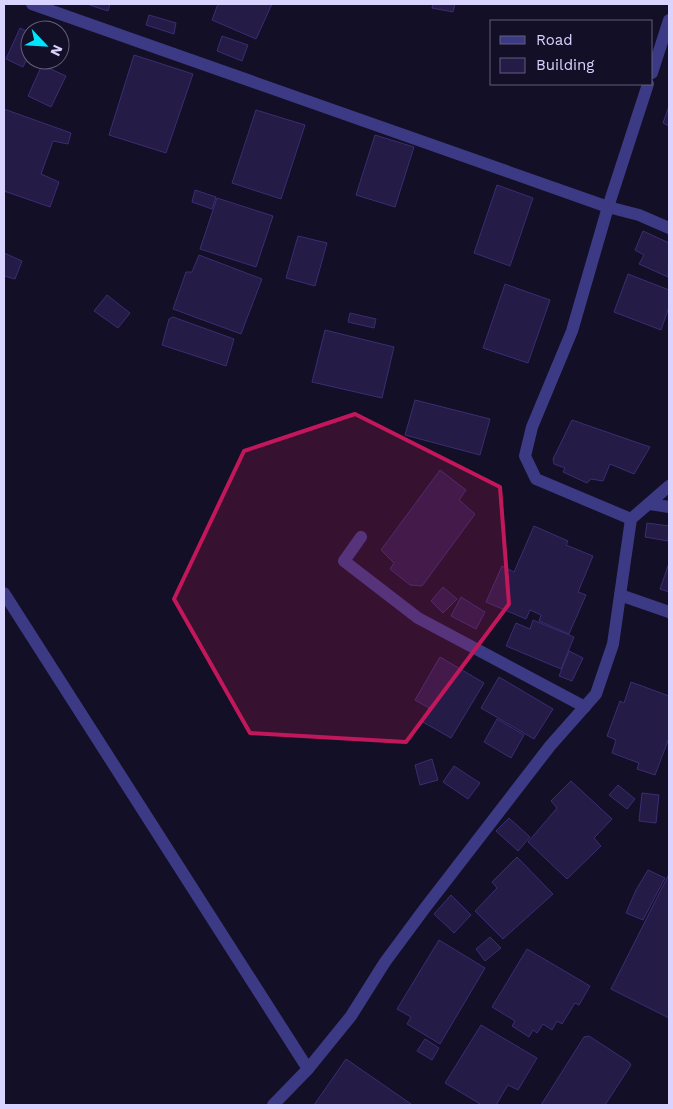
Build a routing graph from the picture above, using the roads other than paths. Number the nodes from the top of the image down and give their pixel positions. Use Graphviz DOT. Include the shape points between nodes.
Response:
graph roads {
  1 [pos="32,4"];
  2 [pos="669,20"];
  3 [pos="664,57"];
  4 [pos="653,72"];
  5 [pos="648,85"];
  6 [pos="608,207"];
  7 [pos="669,228"];
  8 [pos="669,486"];
  9 [pos="650,504"];
  10 [pos="669,507"];
  11 [pos="631,518"];
  12 [pos="361,537"];
  13 [pos="4,593"];
  14 [pos="620,595"];
  15 [pos="669,612"];
  16 [pos="585,707"];
  17 [pos="308,1069"];
  18 [pos="272,1105"];
  1 -- 6 [label="street"];
  2 -- 3 [label="street"];
  3 -- 4 [label="street"];
  5 -- 6 [label="street"];
  6 -- 7 [label="street"];
  6 -- 11 [label="street" via="572,332 532,427 525,456 536,478"];
  8 -- 9 [label="street"];
  9 -- 10 [label="street"];
  9 -- 11 [label="street"];
  11 -- 14 [label="street"];
  12 -- 16 [label="street" via="344,560 418,618"];
  13 -- 17 [label="street"];
  14 -- 15 [label="street"];
  14 -- 16 [label="street" via="612,644 596,694"];
  16 -- 17 [label="street" via="550,746 425,908 351,1016"];
  17 -- 18 [label="street"];
}
